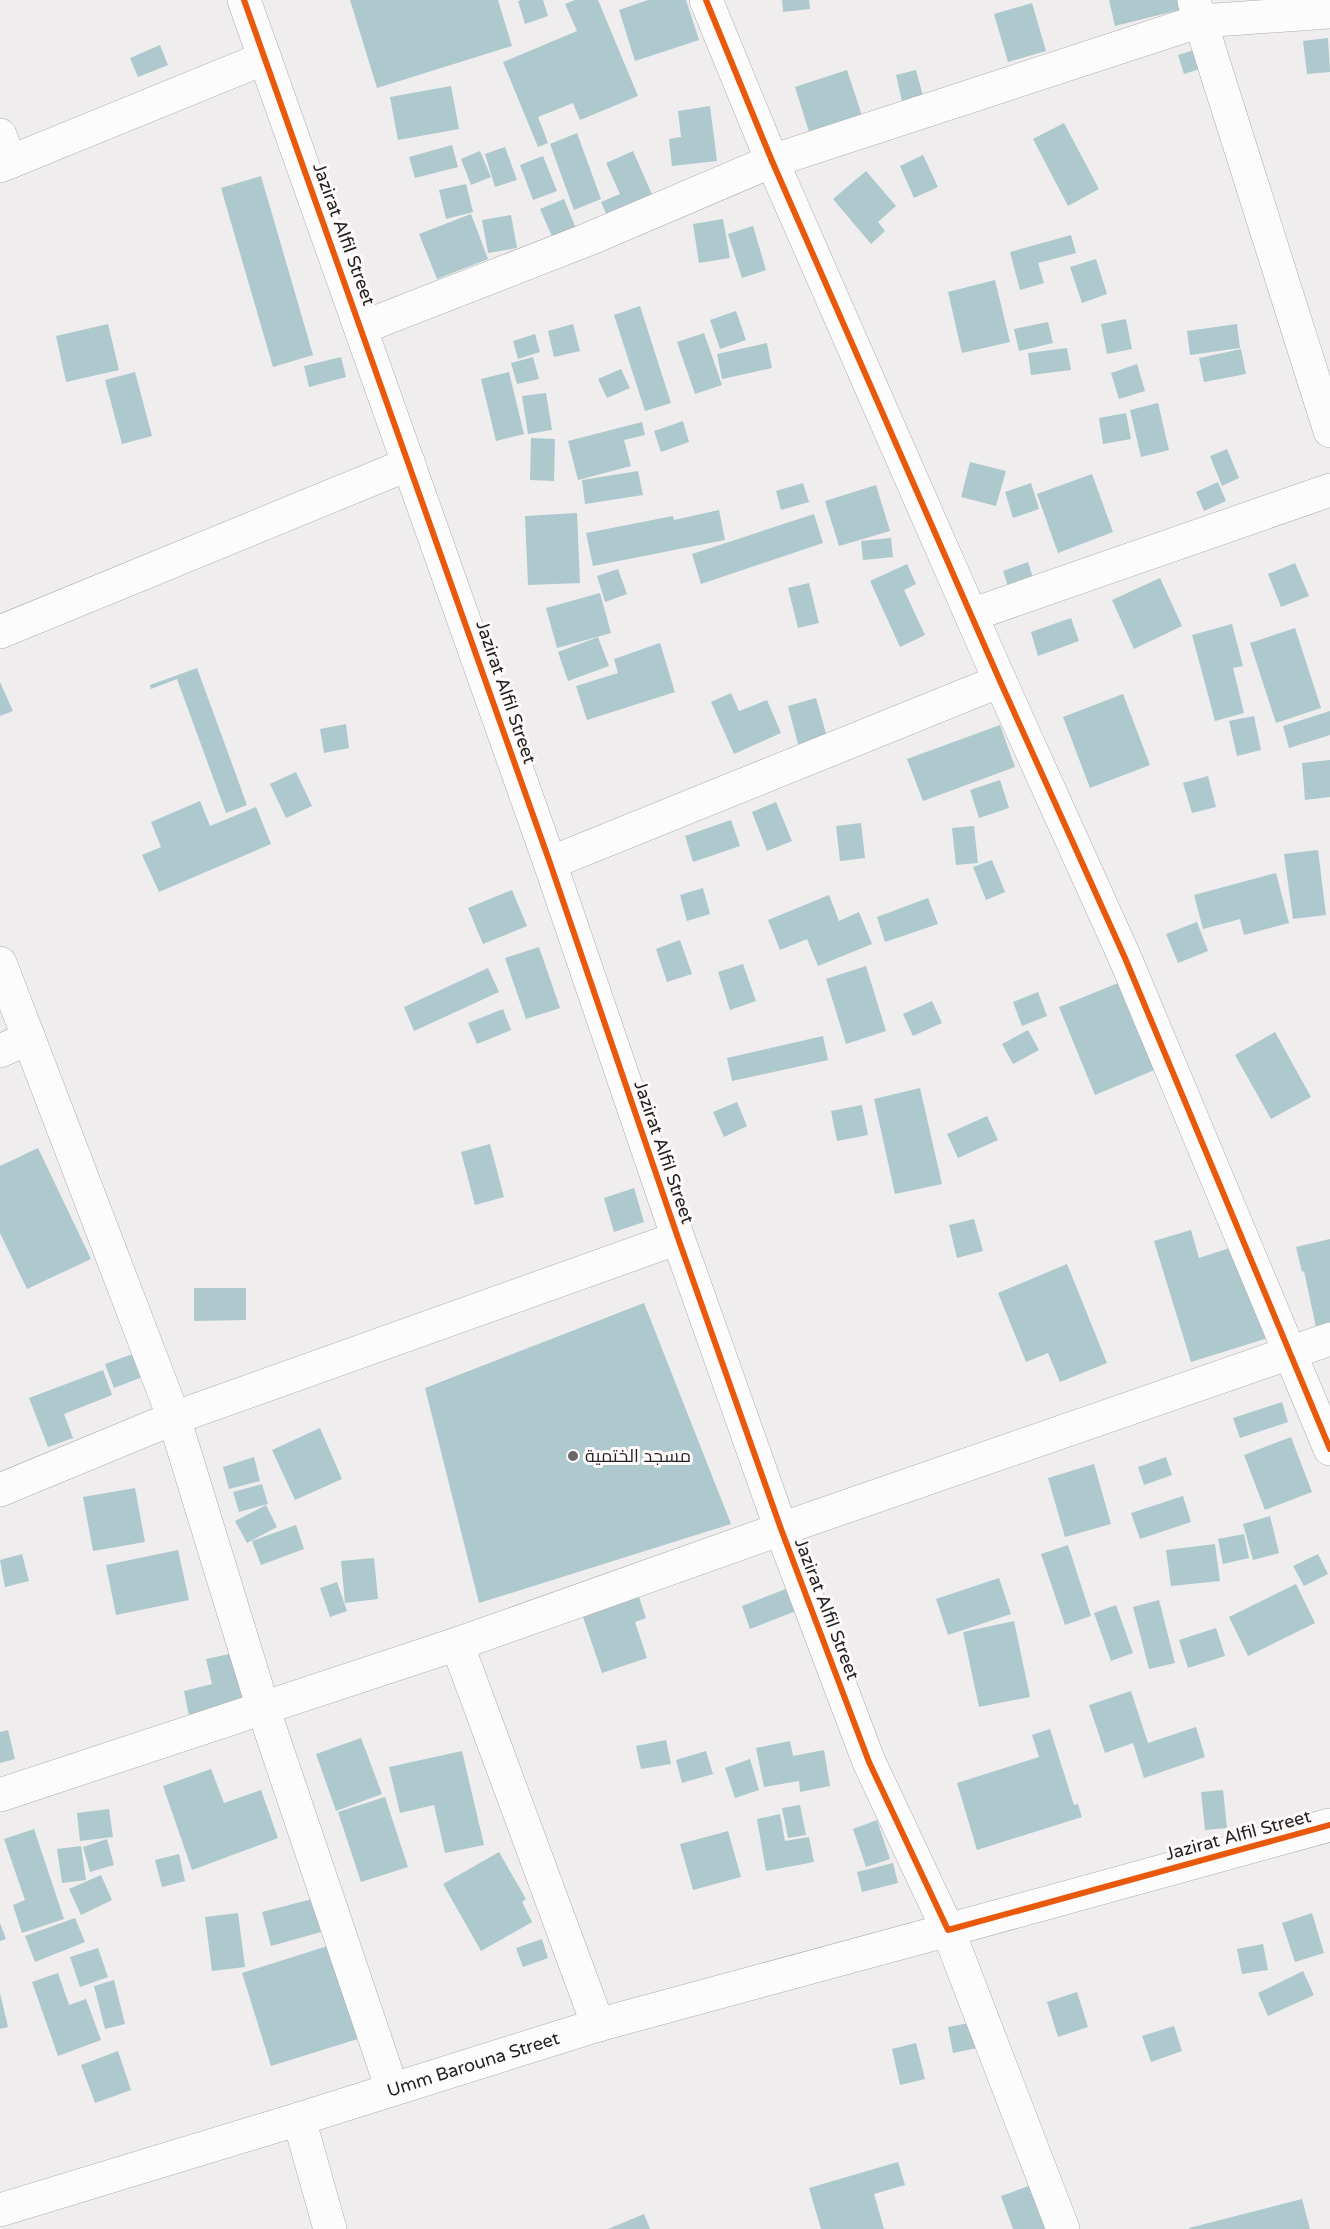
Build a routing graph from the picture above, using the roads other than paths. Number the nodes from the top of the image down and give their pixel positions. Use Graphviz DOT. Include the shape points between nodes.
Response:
graph roads {
  1 [pos="244,0"];
  2 [pos="706,0"];
  3 [pos="1197,11"];
  4 [pos="1330,12"];
  5 [pos="265,58"];
  6 [pos="3,154"];
  7 [pos="772,161"];
  8 [pos="361,328"];
  9 [pos="1330,431"];
  10 [pos="409,464"];
  11 [pos="1330,490"];
  12 [pos="971,615"];
  13 [pos="0,632"];
  14 [pos="1000,681"];
  15 [pos="550,862"];
  16 [pos="0,963"];
  17 [pos="14,1044"];
  18 [pos="678,1238"];
  19 [pos="1330,1339"];
  20 [pos="1291,1352"];
  21 [pos="174,1418"];
  22 [pos="1330,1449"];
  23 [pos="1,1486"];
  24 [pos="781,1529"];
  25 [pos="458,1644"];
  26 [pos="263,1708"];
  27 [pos="0,1795"];
  28 [pos="1330,1826"];
  29 [pos="948,1930"];
  30 [pos="598,2025"];
  31 [pos="392,2089"];
  32 [pos="299,2120"];
  33 [pos="0,2210"];
  34 [pos="330,2229"];
  35 [pos="1063,2229"];
  1 -- 5 [label="street, Jazirat Alfil Street"];
  2 -- 7 [label="street"];
  3 -- 4 [label="street"];
  3 -- 7 [label="street"];
  3 -- 9 [label="street"];
  5 -- 6 [label="street"];
  5 -- 8 [label="street, Jazirat Alfil Street"];
  7 -- 8 [label="street" via="589,239"];
  7 -- 12 [label="street"];
  8 -- 10 [label="street, Jazirat Alfil Street"];
  10 -- 13 [label="street"];
  10 -- 15 [label="street, Jazirat Alfil Street"];
  11 -- 12 [label="street"];
  12 -- 14 [label="street"];
  14 -- 15 [label="street"];
  14 -- 20 [label="street" via="1125,958"];
  15 -- 18 [label="street, Jazirat Alfil Street"];
  16 -- 17 [label="street"];
  17 -- 21 [label="street"];
  18 -- 21 [label="street"];
  18 -- 24 [label="street, Jazirat Alfil Street"];
  19 -- 20 [label="street"];
  20 -- 22 [label="street"];
  20 -- 24 [label="street"];
  21 -- 23 [label="street"];
  21 -- 26 [label="street"];
  24 -- 25 [label="street"];
  24 -- 29 [label="street, Jazirat Alfil Street" via="869,1762"];
  25 -- 26 [label="street"];
  25 -- 30 [label="street"];
  26 -- 27 [label="street"];
  26 -- 31 [label="street"];
  28 -- 29 [label="street, Jazirat Alfil Street"];
  29 -- 30 [label="street, Umm Barouna Street"];
  29 -- 35 [label="street"];
  30 -- 31 [label="street, Umm Barouna Street"];
  31 -- 32 [label="street, Umm Barouna Street"];
  32 -- 33 [label="street, Umm Barouna Street"];
  32 -- 34 [label="street"];
}
